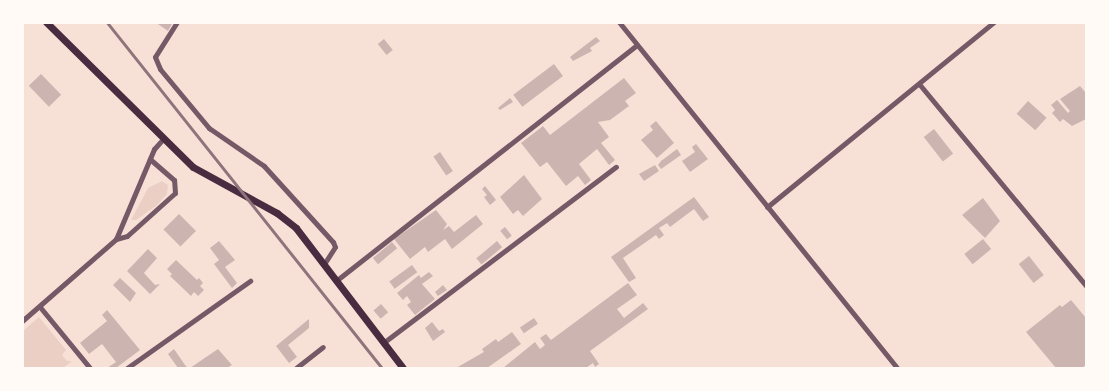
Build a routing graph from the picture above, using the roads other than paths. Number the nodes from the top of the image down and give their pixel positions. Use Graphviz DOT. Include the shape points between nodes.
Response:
graph roads {
  1 [pos="46,22"];
  2 [pos="177,22"];
  3 [pos="619,22"];
  4 [pos="994,22"];
  5 [pos="637,45"];
  6 [pos="920,85"];
  7 [pos="163,139"];
  8 [pos="150,160"];
  9 [pos="616,167"];
  10 [pos="767,207"];
  11 [pos="116,239"];
  12 [pos="324,264"];
  13 [pos="337,280"];
  14 [pos="250,281"];
  15 [pos="1086,286"];
  16 [pos="40,307"];
  17 [pos="22,321"];
  18 [pos="383,343"];
  19 [pos="323,346"];
  20 [pos="90,368"];
  21 [pos="126,368"];
  22 [pos="296,368"];
  23 [pos="403,368"];
  24 [pos="897,368"];
  1 -- 7 [label="main road"];
  2 -- 12 [label="street" via="155,57 160,69 209,128 264,166 333,242 334,247"];
  3 -- 5 [label="street"];
  4 -- 6 [label="street"];
  5 -- 10 [label="street"];
  5 -- 13 [label="street"];
  6 -- 10 [label="street"];
  6 -- 15 [label="street"];
  7 -- 8 [label="street"];
  7 -- 12 [label="main road" via="192,167 277,213 296,228"];
  8 -- 11 [label="street"];
  8 -- 11 [label="street" via="172,177 175,193 127,236"];
  9 -- 18 [label="street"];
  10 -- 24 [label="street"];
  11 -- 16 [label="street"];
  12 -- 13 [label="main road"];
  13 -- 18 [label="main road"];
  14 -- 21 [label="street"];
  16 -- 17 [label="street"];
  16 -- 20 [label="street"];
  18 -- 23 [label="main road"];
  19 -- 22 [label="street"];
}
